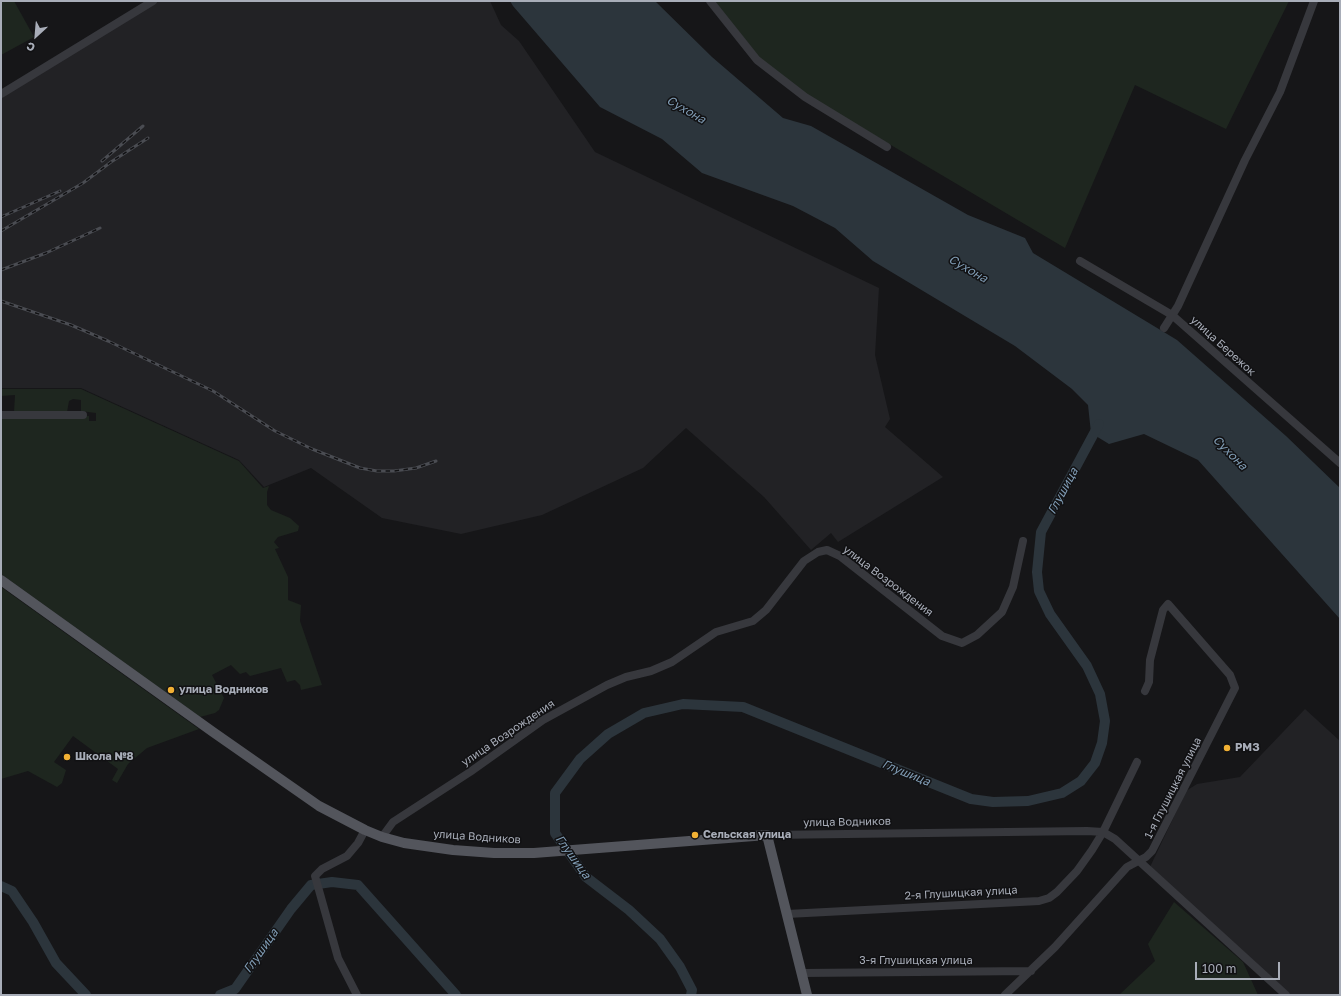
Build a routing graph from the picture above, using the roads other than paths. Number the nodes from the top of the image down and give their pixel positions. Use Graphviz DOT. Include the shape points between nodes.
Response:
graph roads {
  1 [pos="153,1"];
  2 [pos="710,1"];
  3 [pos="1314,1"];
  4 [pos="1,94"];
  5 [pos="887,147"];
  6 [pos="1080,261"];
  7 [pos="1172,315"];
  8 [pos="1164,328"];
  9 [pos="1,415"];
  10 [pos="83,415"];
  11 [pos="1340,464"];
  12 [pos="1023,541"];
  13 [pos="1,580"];
  14 [pos="1146,691"];
  15 [pos="1137,762"];
  16 [pos="365,830"];
  17 [pos="1103,832"];
  18 [pos="767,835"];
  19 [pos="382,837"];
  20 [pos="1138,860"];
  21 [pos="787,914"];
  22 [pos="1031,972"];
  23 [pos="802,974"];
  24 [pos="357,995"];
  25 [pos="807,995"];
  26 [pos="1005,995"];
  27 [pos="1286,995"];
  1 -- 4 [label="street"];
  2 -- 5 [label="street" via="757,60 805,97"];
  3 -- 7 [label="street" via="1280,92"];
  6 -- 7 [label="street, улица Бережок"];
  7 -- 8 [label="street"];
  7 -- 11 [label="street, улица Бережок"];
  9 -- 10 [label="street"];
  12 -- 19 [label="street, улица Возрождения" via="1013,587 1002,612 976,635 962,643 942,636 840,556 827,550 818,552 804,562 760,616 745,624 716,632 672,662 607,685 543,720 393,822"];
  13 -- 16 [label="main road, улица Водников" via="307,797"];
  14 -- 20 [label="street, 1-я Глушицкая улица" via="1150,660 1168,604 1230,676 1235,688 1157,844 1146,857"];
  15 -- 17 [label="street"];
  16 -- 19 [label="main road, улица Водников"];
  16 -- 24 [label="street" via="347,856 322,869 316,876 338,958"];
  17 -- 18 [label="street, улица Водников"];
  17 -- 20 [label="street, улица Водников" via="1116,839"];
  17 -- 21 [label="street, 2-я Глушицкая улица" via="1077,871 1054,896 1044,900"];
  18 -- 19 [label="main road, улица Водников" via="534,853 453,850"];
  18 -- 21 [label="main road"];
  20 -- 22 [label="street, 1-я Глушицкая улица" via="1127,867"];
  20 -- 27 [label="street, улица Водников"];
  21 -- 23 [label="main road"];
  22 -- 23 [label="street, 3-я Глушицкая улица" via="888,971"];
  22 -- 26 [label="street, 1-я Глушицкая улица"];
  23 -- 25 [label="main road"];
}
